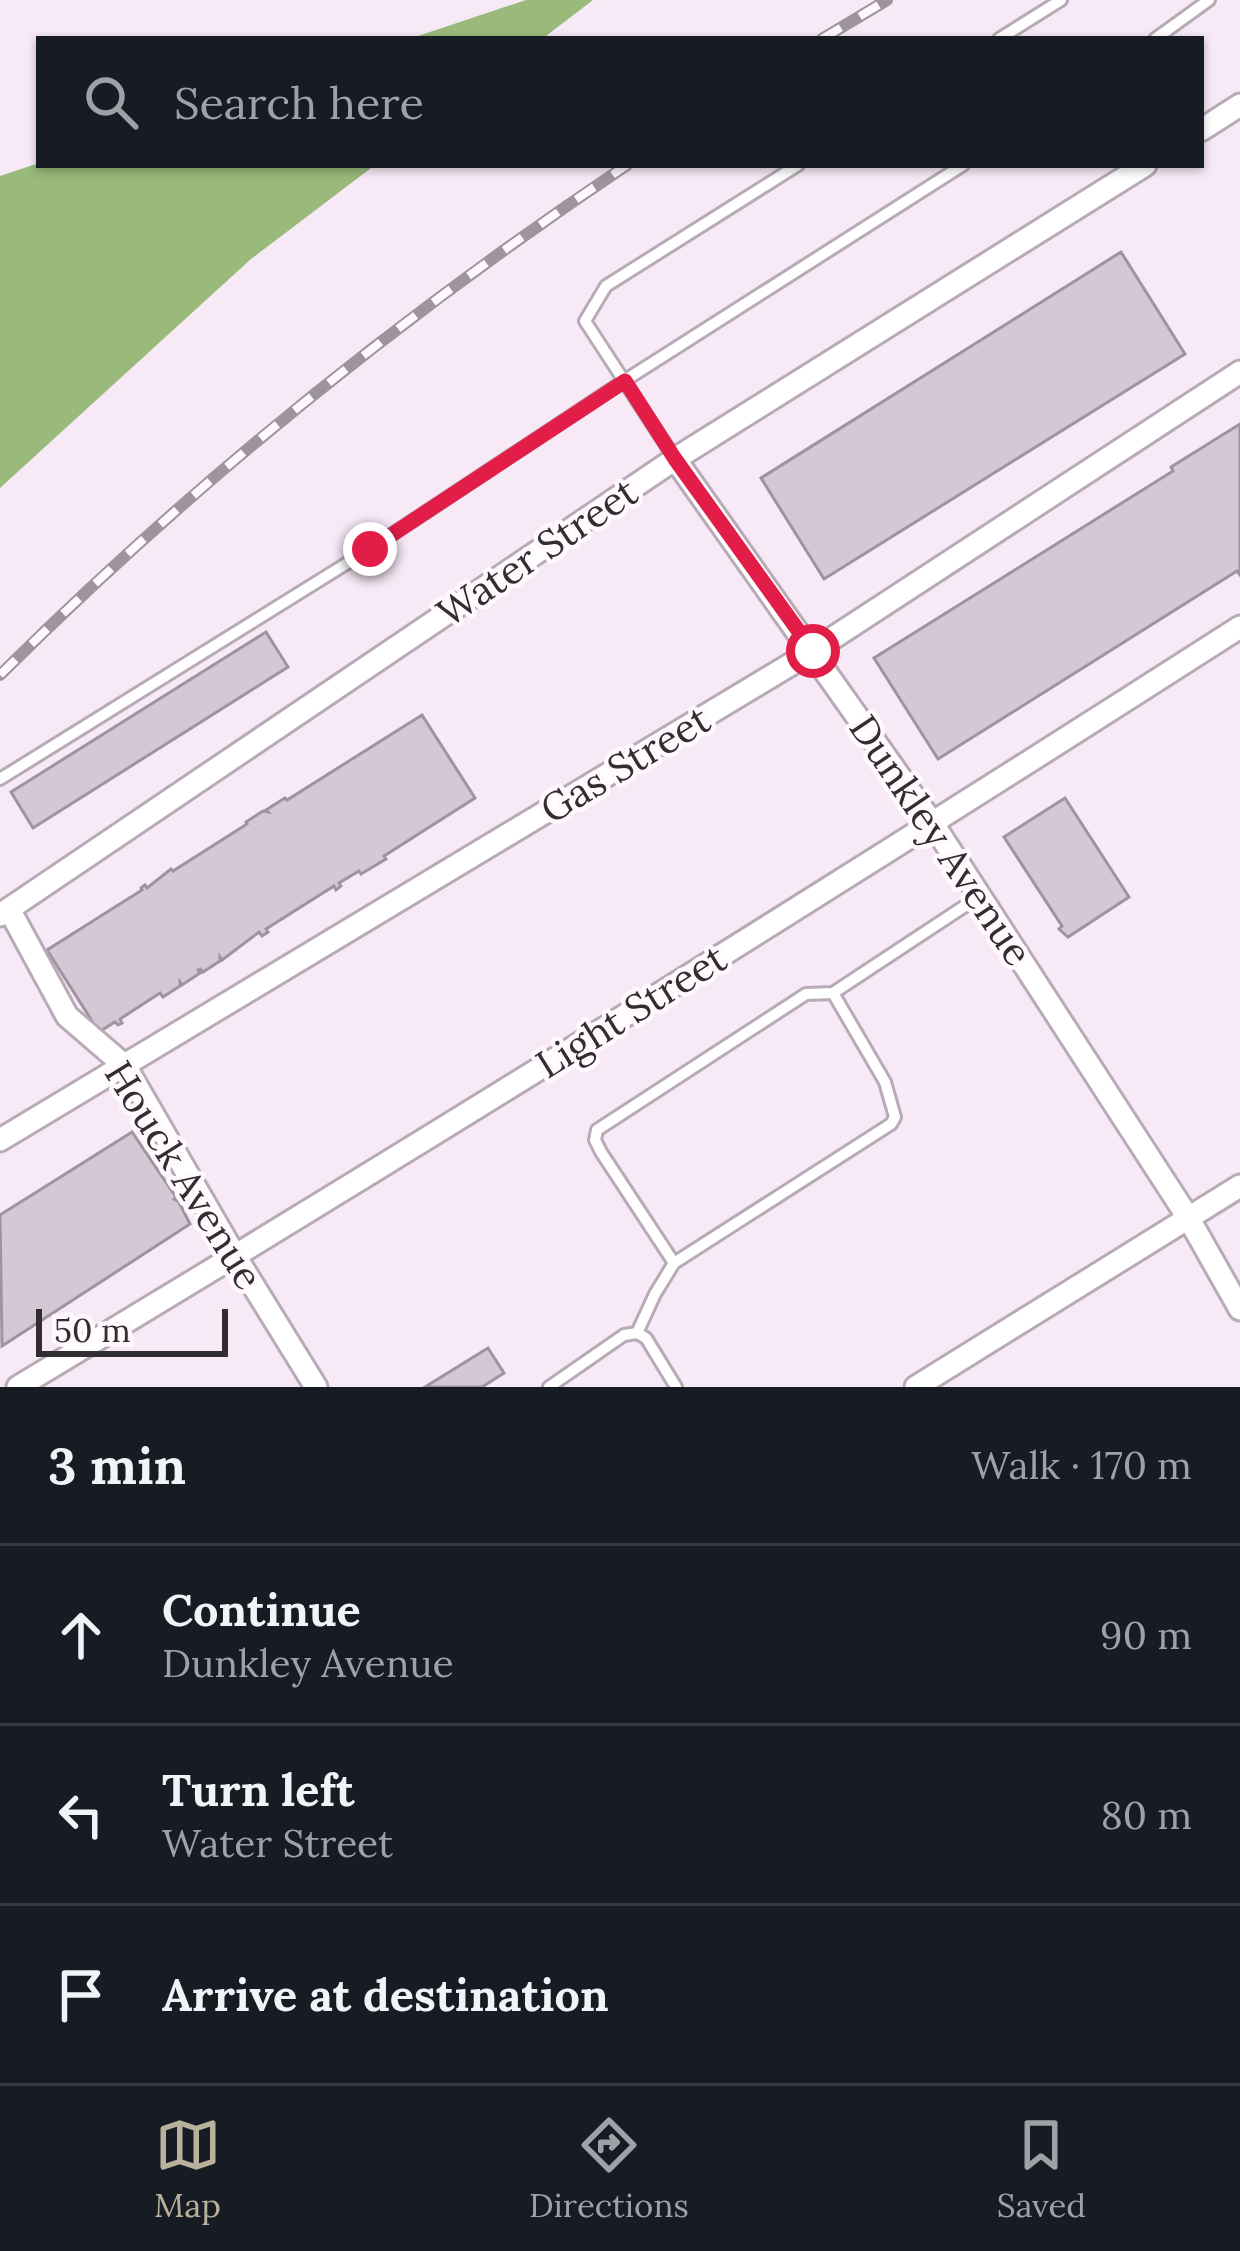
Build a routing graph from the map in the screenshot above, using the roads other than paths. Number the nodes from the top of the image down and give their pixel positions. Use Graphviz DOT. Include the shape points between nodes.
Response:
graph roads {
  1 [pos="1061,0"];
  2 [pos="1209,0"];
  3 [pos="1004,36"];
  4 [pos="1159,36"];
  5 [pos="1240,106"];
  6 [pos="1204,128"];
  7 [pos="793,168"];
  8 [pos="958,168"];
  9 [pos="1140,168"];
  10 [pos="1240,372"];
  11 [pos="625,381"];
  12 [pos="675,459"];
  13 [pos="1240,627"];
  14 [pos="813,651"];
  15 [pos="0,779"];
  16 [pos="933,824"];
  17 [pos="980,896"];
  18 [pos="5,912"];
  19 [pos="833,993"];
  20 [pos="125,1066"];
  21 [pos="0,1140"];
  22 [pos="1240,1186"];
  23 [pos="1189,1219"];
  24 [pos="235,1256"];
  25 [pos="674,1263"];
  26 [pos="1240,1309"];
  27 [pos="637,1334"];
  28 [pos="17,1387"];
  29 [pos="316,1387"];
  30 [pos="548,1387"];
  31 [pos="676,1387"];
  32 [pos="916,1387"];
  1 -- 3 [label="lane"];
  2 -- 4 [label="lane"];
  5 -- 6 [label="street"];
  7 -- 11 [label="lane, Dunkley Avenue" via="606,286 585,321"];
  8 -- 11 [label="lane"];
  9 -- 12 [label="street, Water Street"];
  10 -- 14 [label="street, Gas Street"];
  11 -- 12 [label="lane, Dunkley Avenue"];
  11 -- 15 [label="lane"];
  12 -- 14 [label="street, Dunkley Avenue"];
  12 -- 18 [label="street, Water Street"];
  13 -- 16 [label="street, Light Street"];
  14 -- 16 [label="street, Dunkley Avenue"];
  14 -- 20 [label="street, Gas Street"];
  16 -- 17 [label="street, Dunkley Avenue"];
  16 -- 24 [label="street, Light Street"];
  17 -- 19 [label="lane"];
  17 -- 23 [label="street, Dunkley Avenue"];
  18 -- 20 [label="street, Houck Avenue" via="67,1016"];
  19 -- 25 [label="lane" via="885,1082 896,1118"];
  19 -- 25 [label="lane" via="806,994 597,1130 601,1152"];
  20 -- 21 [label="street, Gas Street"];
  20 -- 24 [label="street, Houck Avenue"];
  22 -- 23 [label="street"];
  23 -- 26 [label="street, Dunkley Avenue"];
  23 -- 32 [label="street"];
  24 -- 28 [label="street, Light Street"];
  24 -- 29 [label="street, Houck Avenue"];
  25 -- 27 [label="lane"];
  27 -- 30 [label="lane"];
  27 -- 31 [label="lane"];
}
